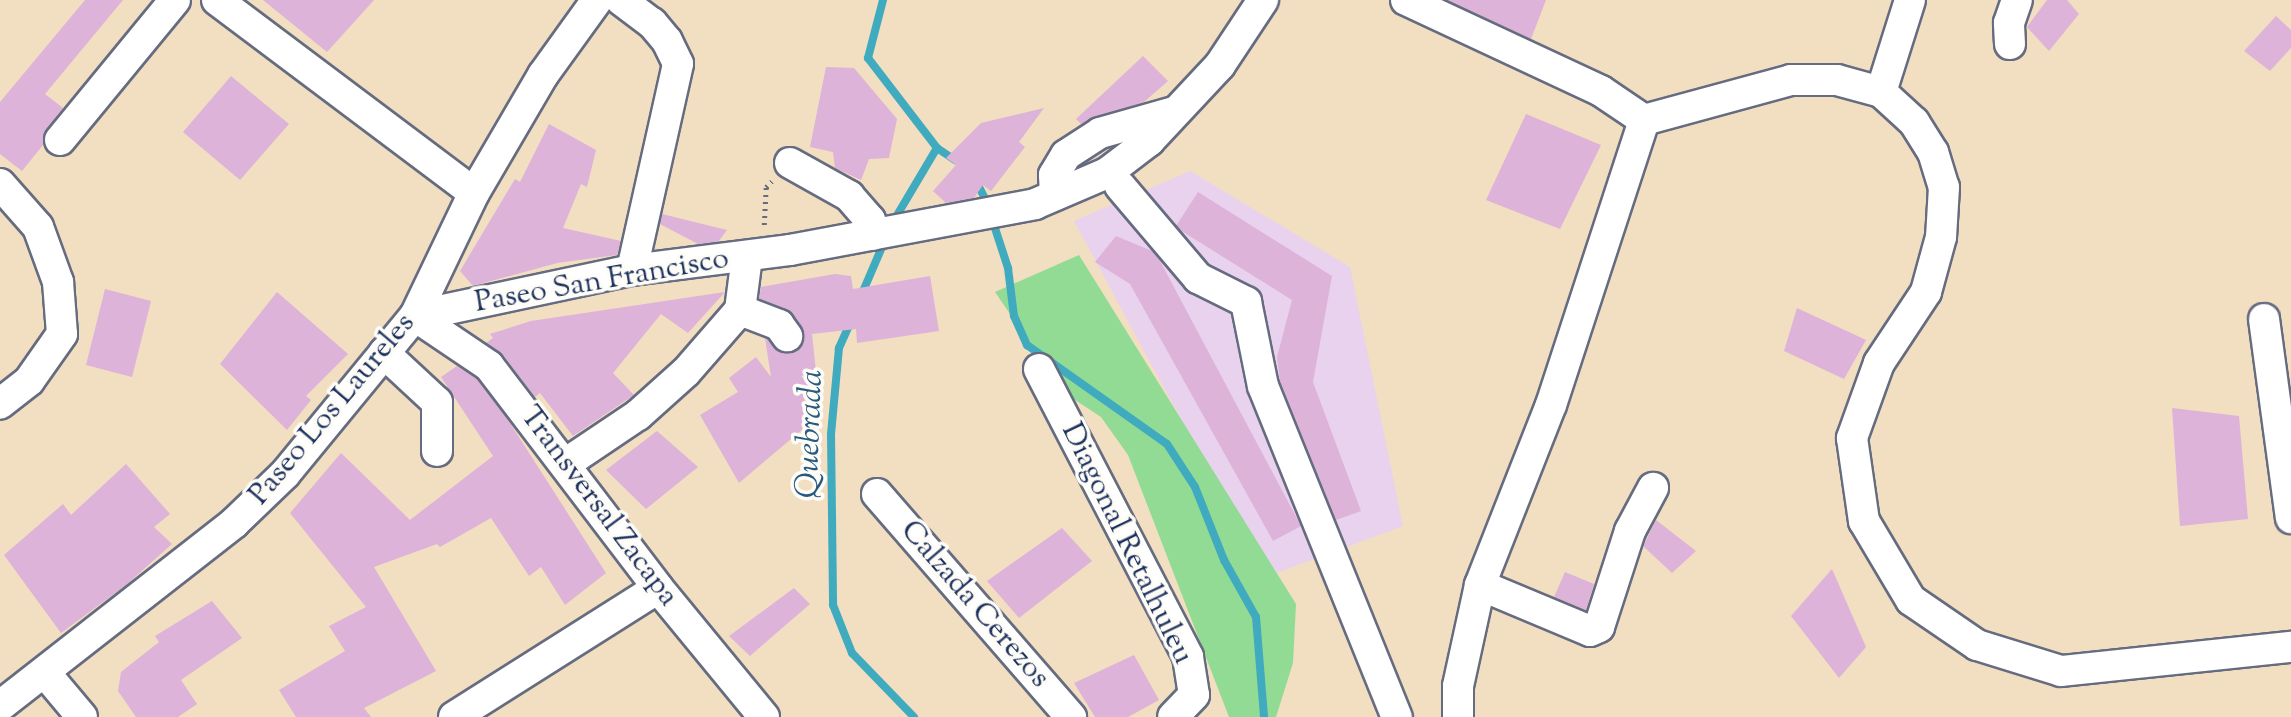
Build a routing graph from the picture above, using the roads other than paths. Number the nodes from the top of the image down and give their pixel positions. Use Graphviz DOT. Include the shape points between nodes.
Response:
graph roads {
  1 [pos="175,0"];
  2 [pos="597,0"];
  3 [pos="621,0"];
  4 [pos="1263,0"];
  5 [pos="1285,0"];
  6 [pos="1406,0"];
  7 [pos="1910,0"];
  8 [pos="2017,0"];
  9 [pos="237,6"];
  10 [pos="1441,8"];
  11 [pos="2010,44"];
  12 [pos="1881,92"];
  13 [pos="1644,120"];
  14 [pos="60,140"];
  15 [pos="790,163"];
  16 [pos="0,184"];
  17 [pos="1120,186"];
  18 [pos="474,193"];
  19 [pos="1043,207"];
  20 [pos="874,240"];
  21 [pos="747,257"];
  22 [pos="632,270"];
  23 [pos="740,310"];
  24 [pos="415,316"];
  25 [pos="2264,319"];
  26 [pos="787,336"];
  27 [pos="384,353"];
  28 [pos="1039,369"];
  29 [pos="0,404"];
  30 [pos="437,451"];
  31 [pos="565,464"];
  32 [pos="1653,488"];
  33 [pos="877,494"];
  34 [pos="2289,515"];
  35 [pos="1480,585"];
  36 [pos="657,588"];
  37 [pos="2291,647"];
  38 [pos="46,674"];
  39 [pos="0,706"];
  40 [pos="82,717"];
  41 [pos="455,717"];
  42 [pos="764,717"];
  43 [pos="1071,717"];
  44 [pos="1173,717"];
  45 [pos="1397,717"];
  46 [pos="1458,717"];
  1 -- 14 [label="street"];
  2 -- 18 [label="street, Paseo Los Laureles" via="542,75"];
  3 -- 22 [label="street" via="667,41 677,64"];
  4 -- 19 [label="street, Paseo San Francisco" via="1220,65 1181,109 1107,173"];
  5 -- 17 [label="street, Paseo San Francisco" via="1229,83 1165,149"];
  6 -- 10 [label="street"];
  7 -- 12 [label="street"];
  8 -- 11 [label="street" via="2009,23"];
  9 -- 18 [label="street"];
  10 -- 13 [label="street" via="1601,91"];
  12 -- 13 [label="street" via="1837,80 1791,79"];
  12 -- 37 [label="street" via="1914,122 1933,152 1944,187 1941,237 1926,292 1879,363 1852,438 1864,521 1911,600 1977,645 2061,671"];
  13 -- 35 [label="street" via="1551,405"];
  15 -- 20 [label="street" via="849,196 870,220"];
  16 -- 29 [label="street" via="38,227 58,282 62,334 29,381"];
  17 -- 19 [label="street, Paseo San Francisco"];
  17 -- 45 [label="street" via="1198,278 1246,302 1263,386"];
  18 -- 24 [label="street, Paseo Los Laureles"];
  19 -- 20 [label="street, Paseo San Francisco" via="976,237"];
  20 -- 21 [label="street, Paseo San Francisco"];
  21 -- 22 [label="street, Paseo San Francisco"];
  21 -- 23 [label="street"];
  22 -- 24 [label="street, Paseo San Francisco"];
  23 -- 26 [label="street" via="779,325"];
  23 -- 31 [label="street" via="686,372 648,406"];
  24 -- 27 [label="street, Paseo Los Laureles"];
  24 -- 31 [label="street, Transversal Zacapa" via="489,366"];
  25 -- 34 [label="street"];
  27 -- 30 [label="street" via="437,402"];
  27 -- 38 [label="street, Paseo Los Laureles" via="285,474 234,523"];
  28 -- 44 [label="street, Diagonal Retalhuleu" via="1188,657 1194,695"];
  31 -- 36 [label="street, Transversal Zacapa"];
  32 -- 35 [label="street" via="1630,531 1599,626 1590,631"];
  33 -- 43 [label="street, Calzada Cerezos"];
  35 -- 46 [label="street" via="1458,685"];
  36 -- 41 [label="street"];
  36 -- 42 [label="street, Transversal Zacapa"];
  38 -- 39 [label="street, Paseo Los Laureles"];
  38 -- 40 [label="street"];
}
